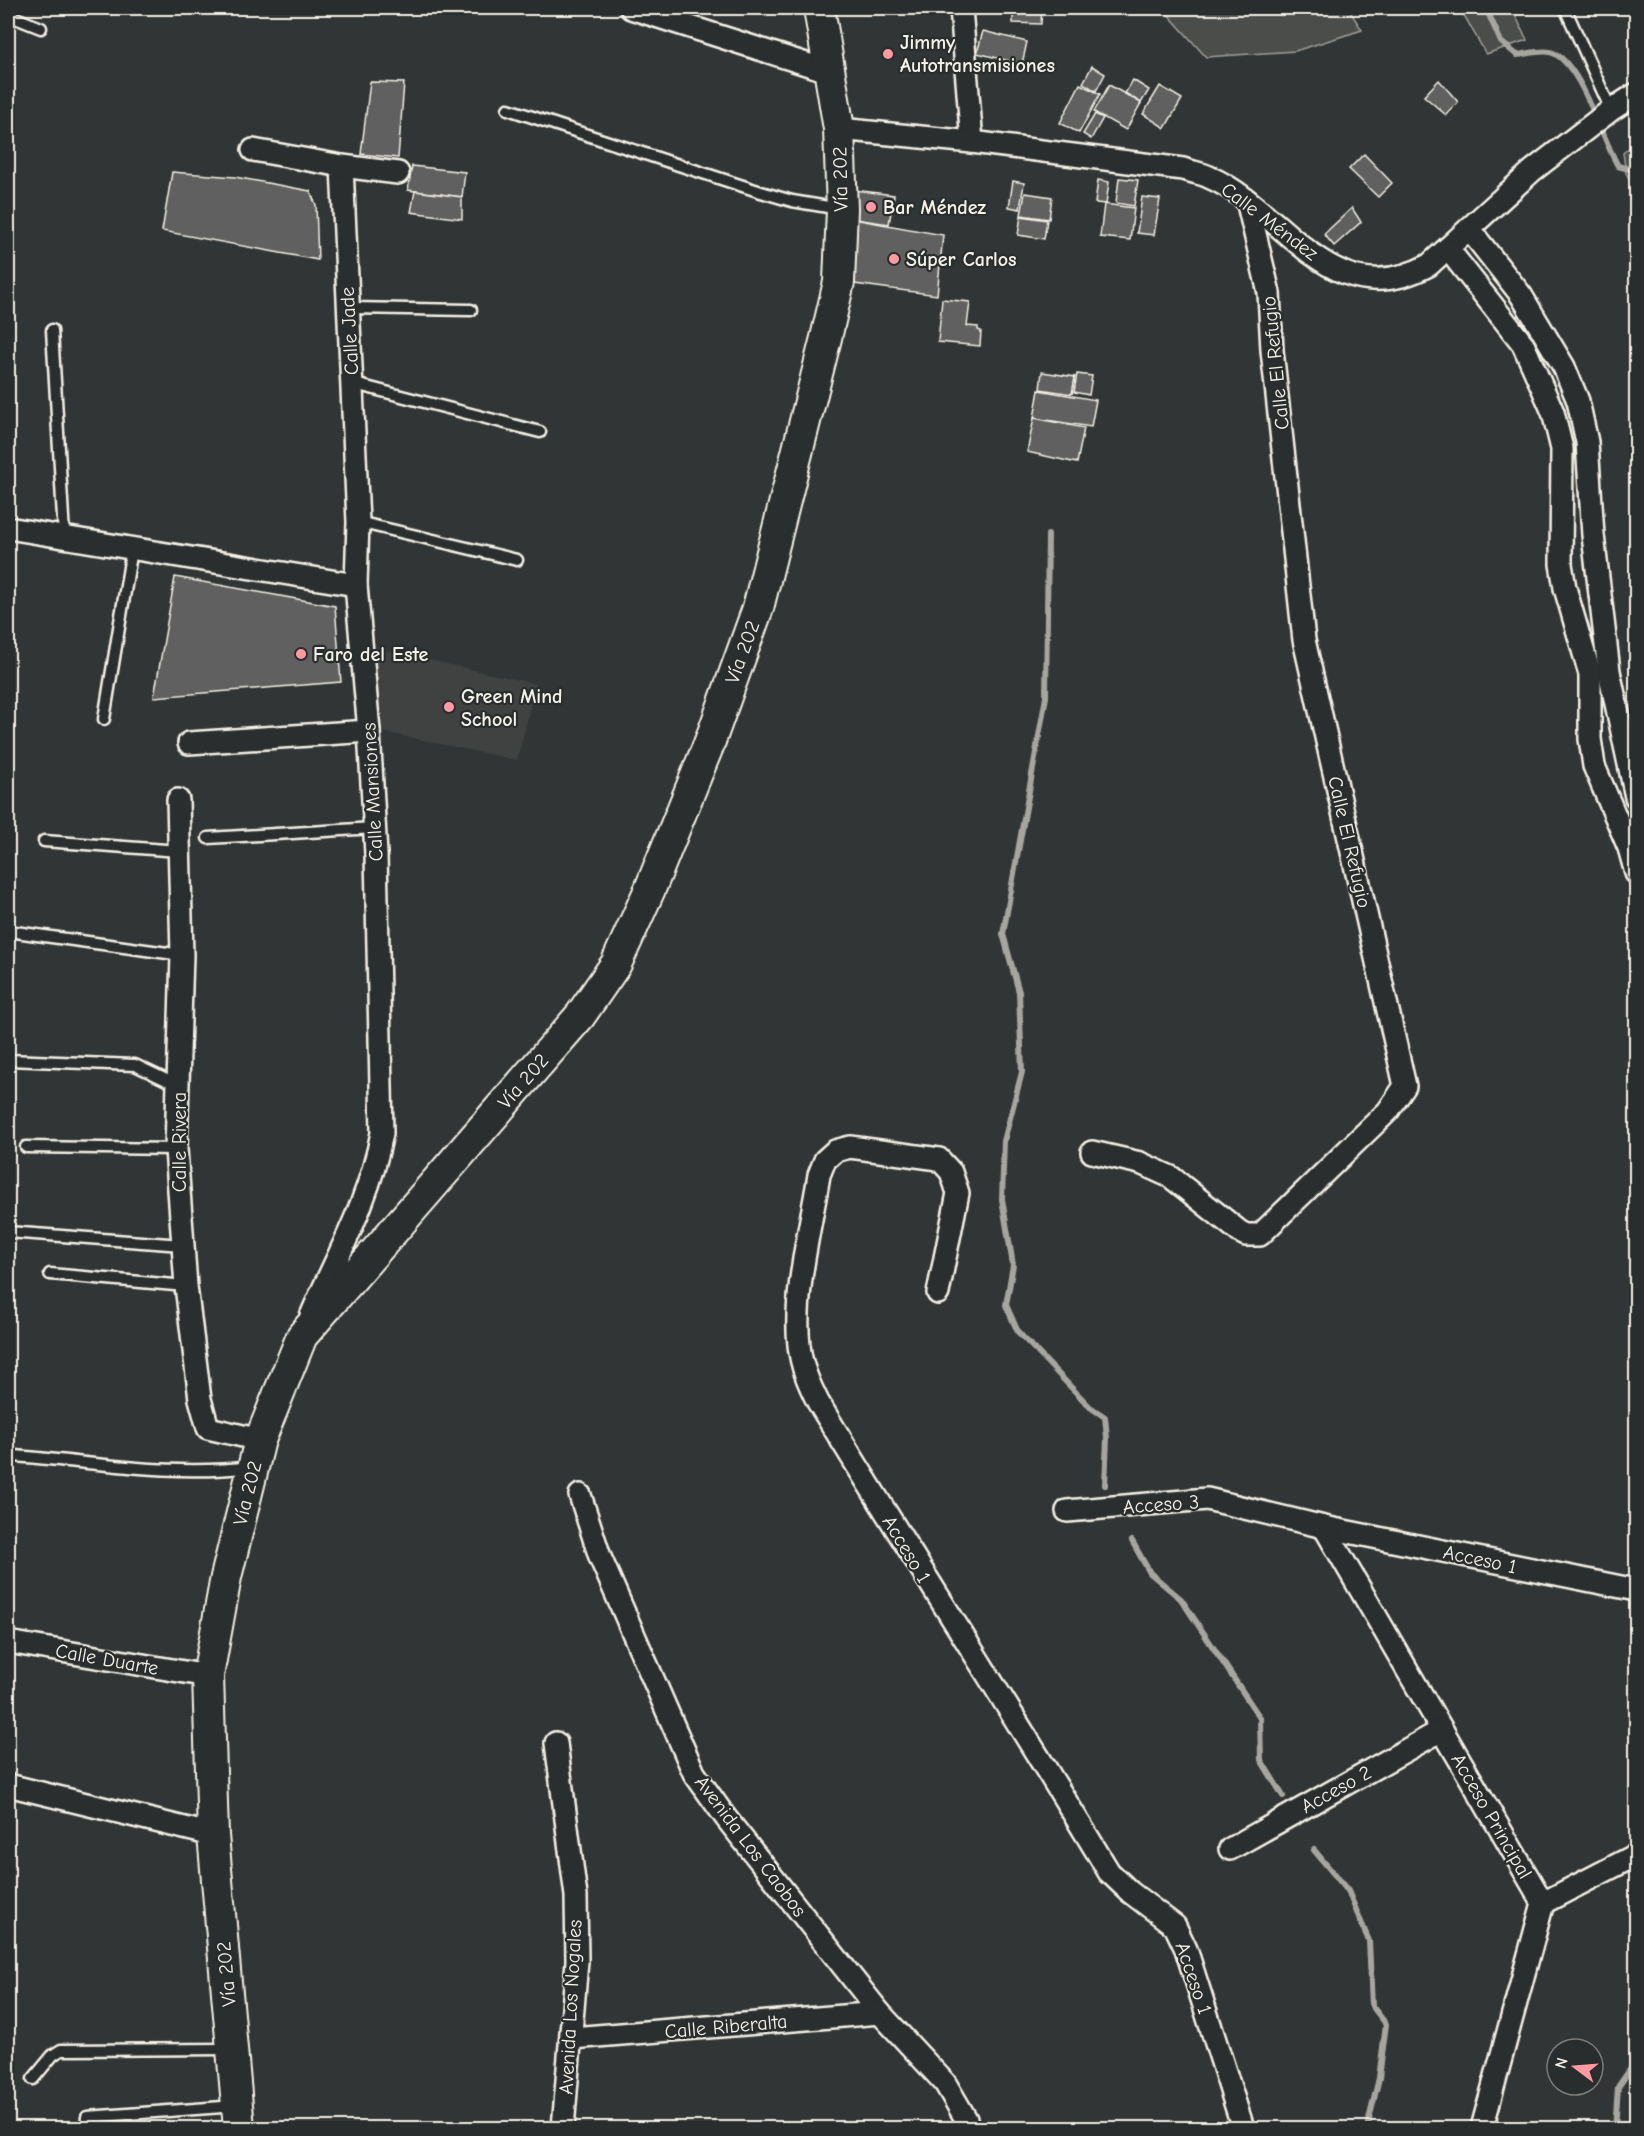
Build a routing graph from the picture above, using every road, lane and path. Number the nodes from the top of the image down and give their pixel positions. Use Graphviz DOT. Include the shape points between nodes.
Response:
graph roads {
  1 [pos="631,8"];
  2 [pos="819,8"];
  3 [pos="961,8"];
  4 [pos="1565,8"];
  5 [pos="8,15"];
  6 [pos="41,28"];
  7 [pos="828,71"];
  8 [pos="1636,94"];
  9 [pos="508,109"];
  10 [pos="1611,110"];
  11 [pos="839,129"];
  12 [pos="972,142"];
  13 [pos="253,150"];
  14 [pos="342,166"];
  15 [pos="398,173"];
  16 [pos="1246,200"];
  17 [pos="842,209"];
  18 [pos="1469,229"];
  19 [pos="1448,249"];
  20 [pos="348,308"];
  21 [pos="471,310"];
  22 [pos="52,330"];
  23 [pos="351,383"];
  24 [pos="540,432"];
  25 [pos="358,522"];
  26 [pos="8,528"];
  27 [pos="64,536"];
  28 [pos="132,549"];
  29 [pos="517,560"];
  30 [pos="356,585"];
  31 [pos="105,719"];
  32 [pos="369,732"];
  33 [pos="189,742"];
  34 [pos="1636,797"];
  35 [pos="178,800"];
  36 [pos="374,828"];
  37 [pos="208,838"];
  38 [pos="44,841"];
  39 [pos="179,851"];
  40 [pos="1636,873"];
  41 [pos="8,931"];
  42 [pos="182,955"];
  43 [pos="8,1060"];
  44 [pos="179,1086"];
  45 [pos="26,1147"];
  46 [pos="176,1149"];
  47 [pos="1092,1152"];
  48 [pos="8,1232"];
  49 [pos="182,1245"];
  50 [pos="50,1274"];
  51 [pos="186,1286"];
  52 [pos="938,1293"];
  53 [pos="302,1336"];
  54 [pos="257,1453"];
  55 [pos="15,1456"];
  56 [pos="580,1495"];
  57 [pos="1067,1511"];
  58 [pos="1324,1527"];
  59 [pos="1636,1590"];
  60 [pos="8,1642"];
  61 [pos="207,1676"];
  62 [pos="1442,1730"];
  63 [pos="556,1743"];
  64 [pos="8,1785"];
  65 [pos="213,1835"];
  66 [pos="1230,1849"];
  67 [pos="1636,1855"];
  68 [pos="1543,1903"];
  69 [pos="880,2013"];
  70 [pos="572,2038"];
  71 [pos="233,2049"];
  72 [pos="33,2079"];
  73 [pos="238,2117"];
  74 [pos="86,2128"];
  75 [pos="562,2128"];
  76 [pos="968,2128"];
  77 [pos="1243,2128"];
  78 [pos="1482,2128"];
  1 -- 7 [label="street"];
  2 -- 7 [label="main road, Vía 202"];
  3 -- 12 [label="street"];
  4 -- 10 [label="lane"];
  5 -- 6 [label="lane"];
  7 -- 11 [label="main road, Vía 202"];
  8 -- 10 [label="street, Calle Méndez"];
  9 -- 17 [label="lane" via="761,192"];
  10 -- 18 [label="street, Calle Méndez" via="1532,171"];
  11 -- 12 [label="street, Calle Méndez"];
  11 -- 17 [label="main road, Vía 202"];
  12 -- 16 [label="street, Calle Méndez" via="1183,169 1209,177"];
  13 -- 14 [label="street"];
  14 -- 15 [label="street"];
  14 -- 20 [label="street, Calle Jade"];
  16 -- 19 [label="street, Calle Méndez" via="1308,253 1355,276 1392,280 1429,264"];
  16 -- 47 [label="street, Calle El Refugio" via="1269,293 1304,640 1405,1086 1388,1111 1260,1235 1240,1232 1157,1169"];
  17 -- 53 [label="main road, Vía 202" via="839,282 758,608 709,744 616,964 580,1016"];
  18 -- 19 [label="street, Calle Méndez"];
  18 -- 34 [label="street" via="1521,295 1564,367 1578,401 1587,442 1609,671"];
  19 -- 40 [label="street" via="1523,344 1553,412 1563,453 1560,564 1590,674 1591,753"];
  20 -- 21 [label="lane"];
  20 -- 23 [label="street, Calle Jade"];
  22 -- 27 [label="lane"];
  23 -- 24 [label="lane"];
  23 -- 25 [label="street, Calle Jade"];
  25 -- 29 [label="lane"];
  25 -- 30 [label="street, Calle Jade"];
  26 -- 27 [label="street"];
  27 -- 28 [label="street"];
  28 -- 30 [label="street"];
  28 -- 31 [label="lane"];
  30 -- 32 [label="street, Calle Mansiones"];
  32 -- 33 [label="street"];
  32 -- 36 [label="street, Calle Mansiones"];
  35 -- 39 [label="street, Calle Rivera"];
  36 -- 37 [label="lane"];
  36 -- 53 [label="street, Calle Mansiones" via="382,1133 375,1168 349,1239"];
  38 -- 39 [label="lane"];
  39 -- 42 [label="street, Calle Rivera"];
  41 -- 42 [label="lane"];
  42 -- 44 [label="street, Calle Rivera"];
  43 -- 44 [label="lane" via="135,1065"];
  44 -- 46 [label="street, Calle Rivera"];
  45 -- 46 [label="lane"];
  46 -- 49 [label="street, Calle Rivera"];
  48 -- 49 [label="lane"];
  49 -- 51 [label="street, Calle Rivera"];
  50 -- 51 [label="lane"];
  51 -- 54 [label="street, Calle Rivera" via="200,1399 208,1428"];
  52 -- 77 [label="street, Acceso 1" via="958,1193 951,1172 939,1159 850,1147 835,1151 825,1160 819,1175 797,1314 804,1372 824,1412 952,1622 1004,1697 1109,1872 1175,1926 1186,1949"];
  53 -- 54 [label="main road, Vía 202"];
  54 -- 55 [label="lane" via="221,1471"];
  54 -- 61 [label="main road, Vía 202" via="226,1577"];
  56 -- 69 [label="street, Avenida Los Caobos" via="600,1557 694,1773"];
  57 -- 58 [label="street, Acceso 3" via="1207,1500"];
  58 -- 59 [label="street, Acceso 1"];
  58 -- 62 [label="street, Acceso Principal"];
  60 -- 61 [label="street, Calle Duarte"];
  61 -- 65 [label="main road, Vía 202"];
  62 -- 66 [label="street, Acceso 2"];
  62 -- 68 [label="street, Acceso Principal"];
  63 -- 70 [label="street, Avenida Los Nogales" via="576,1896"];
  64 -- 65 [label="street"];
  65 -- 71 [label="main road, Vía 202"];
  67 -- 68 [label="street"];
  68 -- 78 [label="street"];
  69 -- 70 [label="street, Calle Riberalta"];
  69 -- 76 [label="street, Avenida Los Caobos" via="945,2084"];
  70 -- 75 [label="street, Avenida Los Nogales"];
  71 -- 72 [label="lane" via="61,2050"];
  71 -- 73 [label="main road, Vía 202"];
  73 -- 74 [label="lane" via="87,2117"];
}
